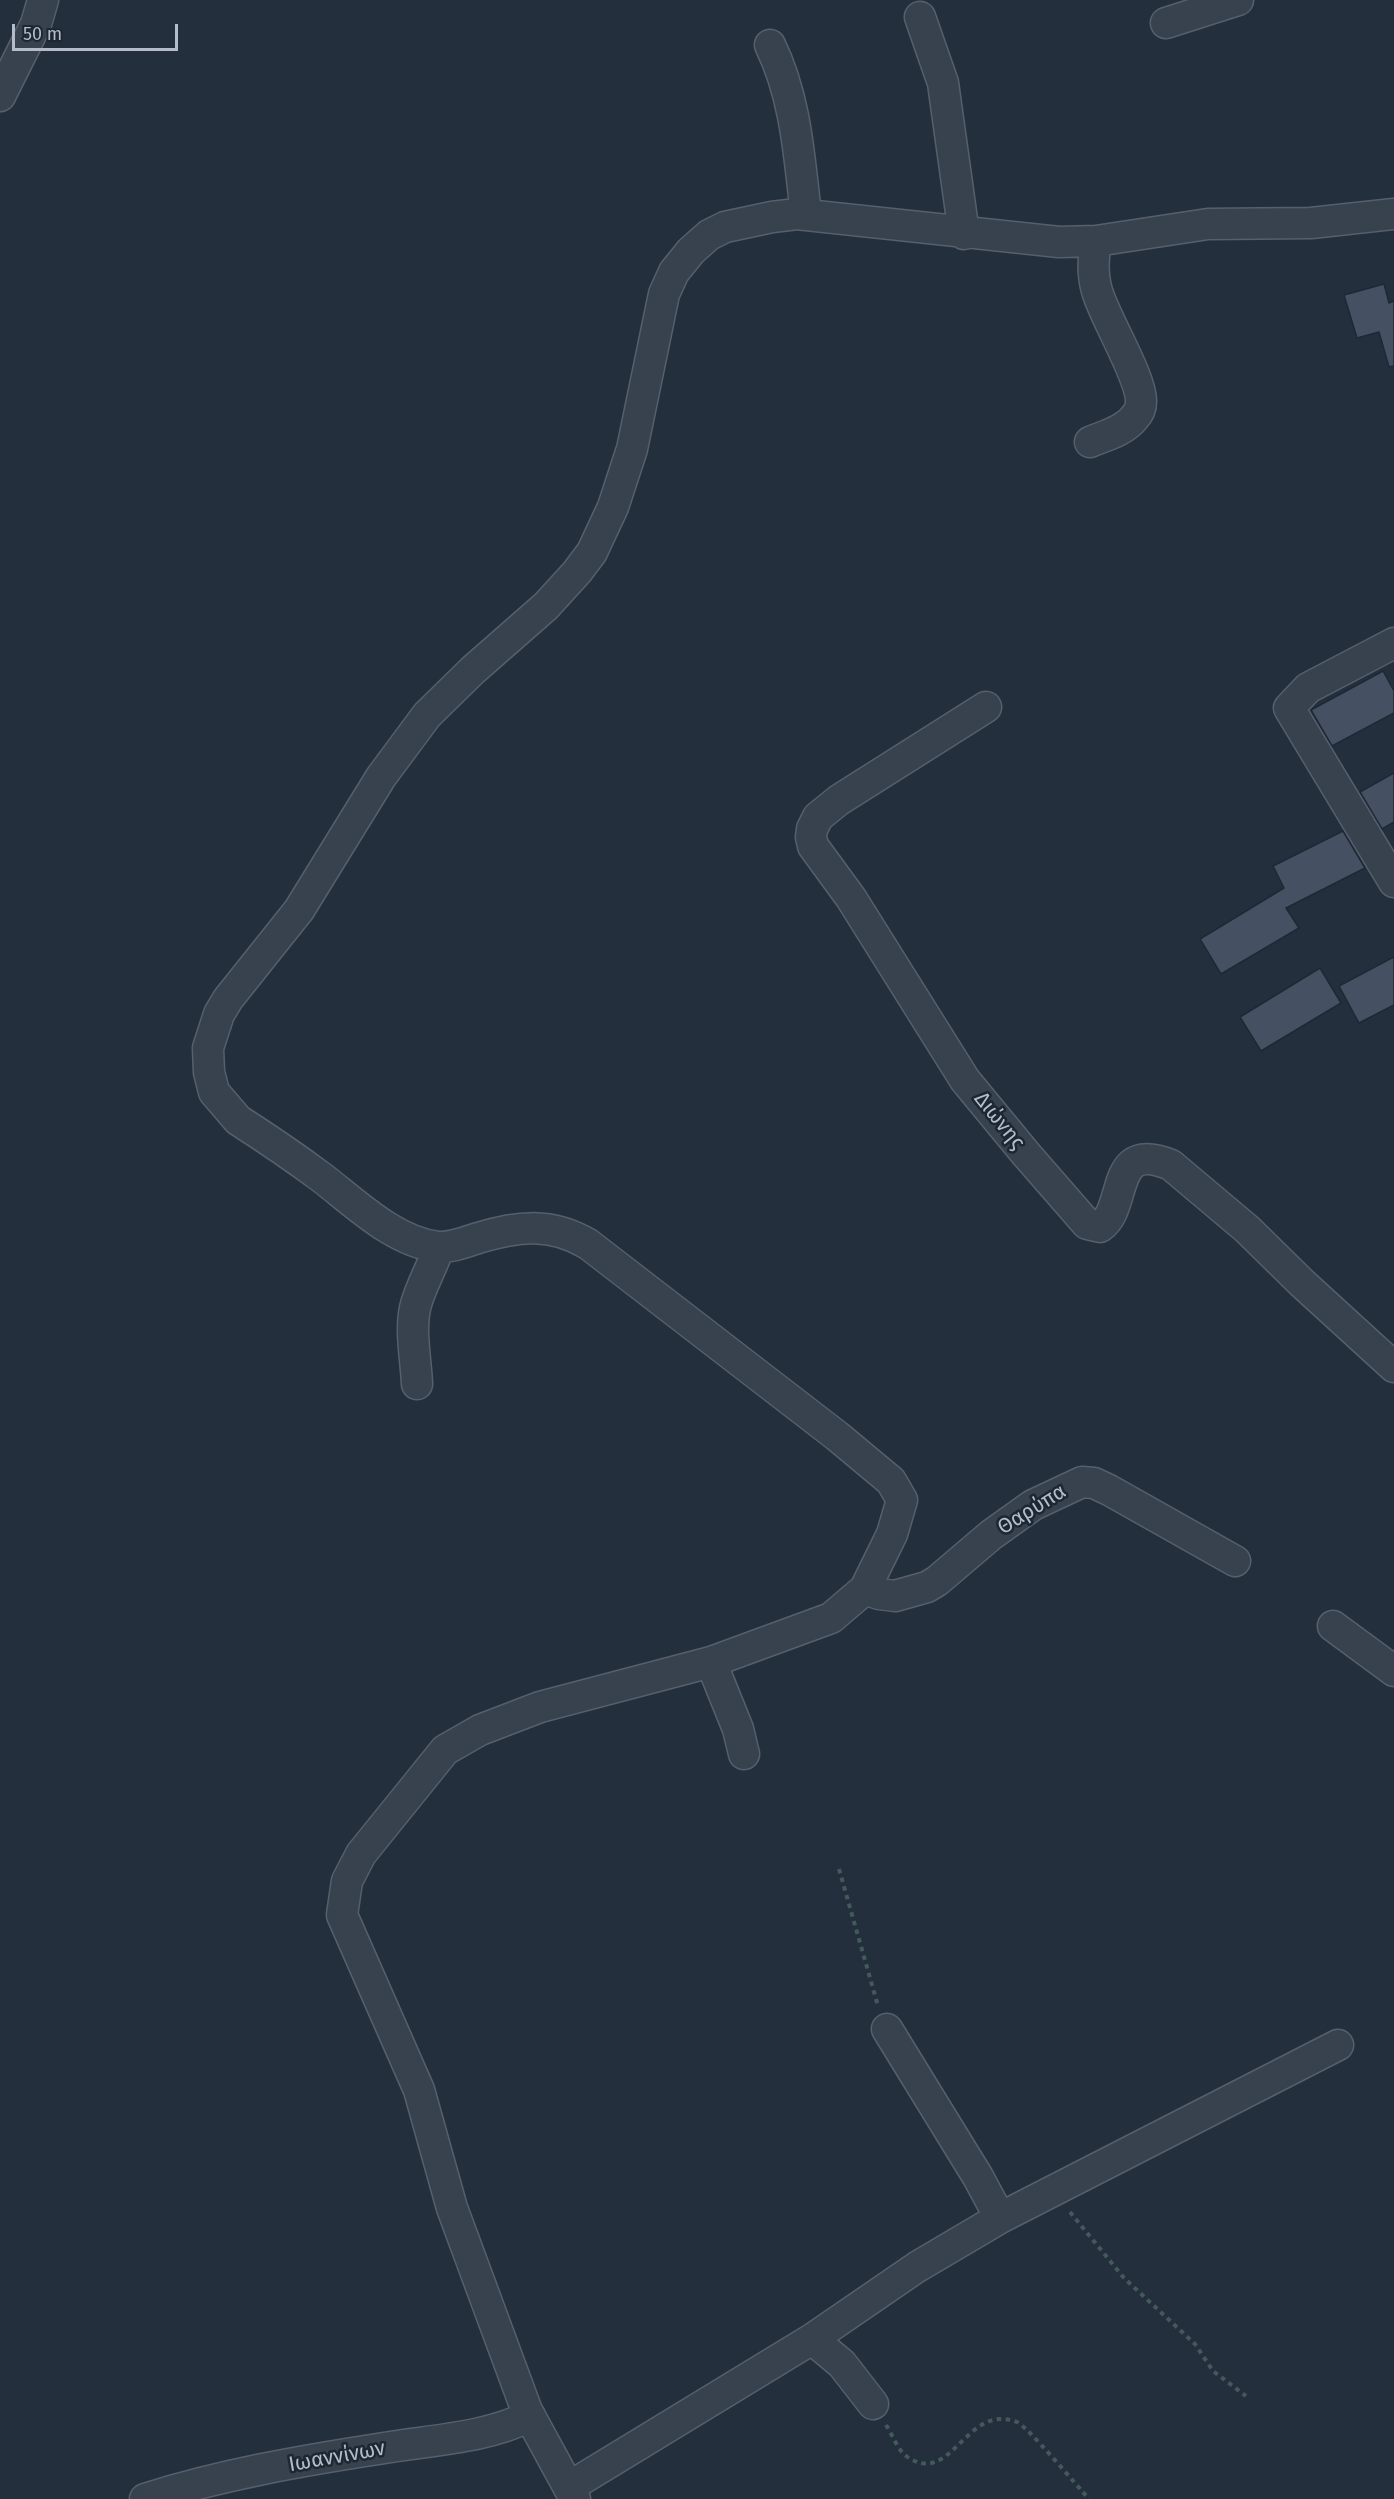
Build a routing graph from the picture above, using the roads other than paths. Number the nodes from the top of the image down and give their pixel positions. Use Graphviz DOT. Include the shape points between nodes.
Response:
graph roads {
  1 [pos="44,0"];
  2 [pos="1238,0"];
  3 [pos="920,17"];
  4 [pos="1166,23"];
  5 [pos="770,45"];
  6 [pos="0,96"];
  7 [pos="1394,213"];
  8 [pos="806,214"];
  9 [pos="964,234"];
  10 [pos="1096,241"];
  11 [pos="1090,442"];
  12 [pos="1394,643"];
  13 [pos="986,708"];
  14 [pos="1394,882"];
  15 [pos="439,1247"];
  16 [pos="1394,1367"];
  17 [pos="417,1384"];
  18 [pos="1235,1561"];
  19 [pos="865,1589"];
  20 [pos="1333,1626"];
  21 [pos="711,1662"];
  22 [pos="1394,1671"];
  23 [pos="744,1754"];
  24 [pos="887,2029"];
  25 [pos="1338,2045"];
  26 [pos="1000,2218"];
  27 [pos="812,2338"];
  28 [pos="873,2404"];
  29 [pos="530,2416"];
  30 [pos="572,2493"];
  31 [pos="145,2499"];
  1 -- 6 [label="street"];
  2 -- 4 [label="street"];
  3 -- 9 [label="street" via="943,83"];
  5 -- 8 [label="street" via="790,97"];
  7 -- 10 [label="street" via="1311,223 1198,224"];
  8 -- 9 [label="street"];
  8 -- 15 [label="street" via="725,227 697,244 679,264 664,294 621,487 592,552 546,606 472,670 416,728 361,807 299,910 228,999 213,1028 208,1048 214,1092 238,1120 399,1233"];
  9 -- 10 [label="street" via="1039,241"];
  10 -- 11 [label="street" via="1093,273 1097,292 1141,402 1130,423"];
  12 -- 14 [label="street" via="1308,688 1289,708"];
  13 -- 16 [label="street, Διώνης" via="818,817 812,829 813,846 857,907 965,1080 1088,1224 1100,1227 1112,1216 1130,1167 1146,1159 1171,1165 1247,1228"];
  15 -- 17 [label="street" via="414,1316"];
  15 -- 19 [label="street" via="532,1228 572,1234 837,1436 891,1481 902,1500 892,1534"];
  18 -- 19 [label="street, Θαρύπα" via="1109,1490 1082,1482 1026,1509 927,1587 895,1596"];
  19 -- 21 [label="street" via="831,1618"];
  20 -- 22 [label="street"];
  21 -- 23 [label="street"];
  21 -- 29 [label="street" via="540,1707 480,1730 445,1750 361,1854 347,1881 342,1915 419,2090 452,2208"];
  24 -- 26 [label="street"];
  25 -- 26 [label="street"];
  26 -- 27 [label="street" via="917,2267"];
  27 -- 28 [label="street" via="842,2364"];
  27 -- 30 [label="street"];
  29 -- 30 [label="street"];
  29 -- 31 [label="street, Ιωαννίνων" via="486,2431 322,2458"];
}
